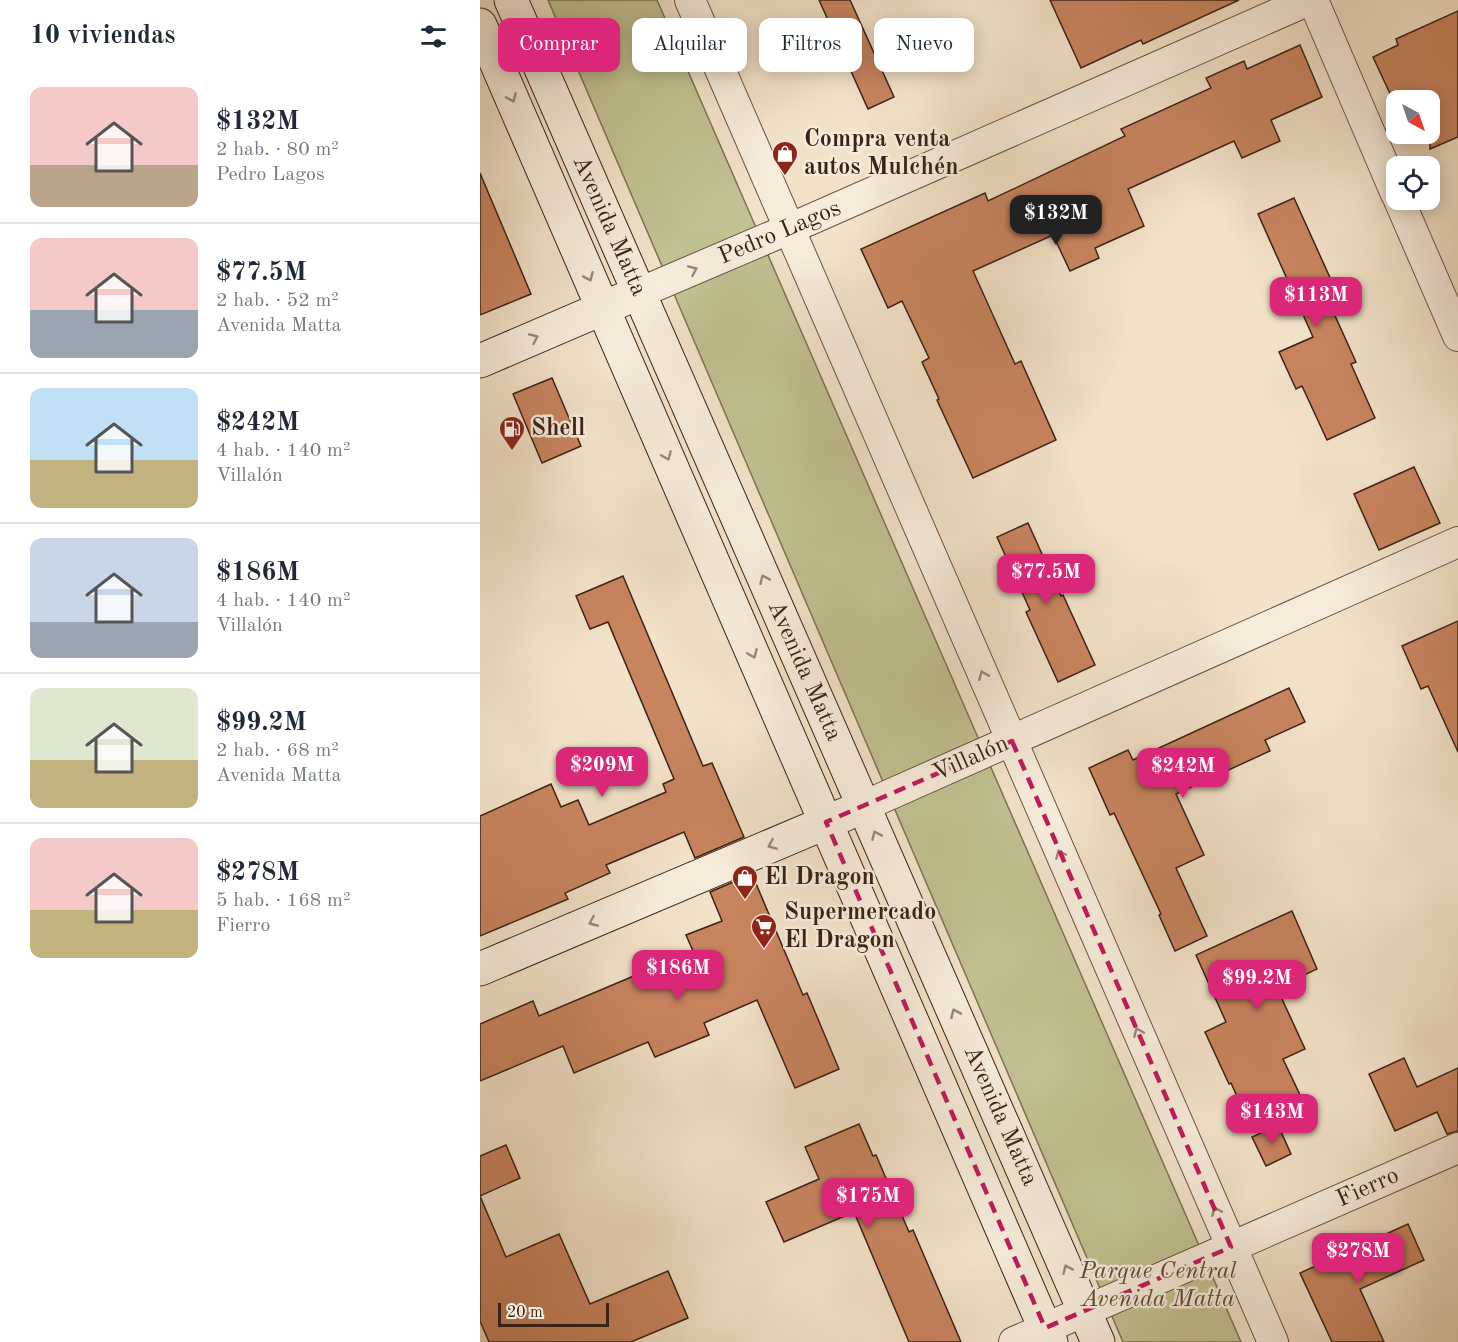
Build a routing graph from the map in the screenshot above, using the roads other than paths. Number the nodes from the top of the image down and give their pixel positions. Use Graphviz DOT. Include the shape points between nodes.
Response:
graph roads {
  1 [pos="511,0"];
  2 [pos="690,0"];
  3 [pos="1311,0"];
  4 [pos="480,25"];
  5 [pos="1386,171"];
  6 [pos="1403,210"];
  7 [pos="789,229"];
  8 [pos="639,293"];
  9 [pos="603,308"];
  10 [pos="1458,336"];
  11 [pos="480,361"];
  12 [pos="1458,542"];
  13 [pos="1012,741"];
  14 [pos="864,806"];
  15 [pos="826,822"];
  16 [pos="480,969"];
  17 [pos="1458,1148"];
  18 [pos="1232,1247"];
  19 [pos="1085,1311"];
  20 [pos="1048,1335"];
  21 [pos="1014,1342"];
  22 [pos="1098,1342"];
  23 [pos="1272,1342"];
  1 -- 8 [label="main road, Avenida Matta"];
  2 -- 7 [label="street"];
  3 -- 5 [label="street"];
  3 -- 7 [label="street, Pedro Lagos"];
  4 -- 9 [label="main road, Avenida Matta, one-way"];
  6 -- 10 [label="street"];
  8 -- 7 [label="street, Pedro Lagos, one-way"];
  13 -- 7 [label="street, one-way"];
  8 -- 9 [label="main road, Pedro Lagos"];
  14 -- 8 [label="main road, Avenida Matta, one-way"];
  11 -- 9 [label="main road, Pedro Lagos, one-way"];
  9 -- 15 [label="main road, Avenida Matta, one-way"];
  12 -- 13 [label="street, Villalón"];
  13 -- 14 [label="street, Villalón"];
  18 -- 13 [label="street, one-way"];
  14 -- 15 [label="main road, Villalón"];
  19 -- 14 [label="main road, Avenida Matta, one-way"];
  15 -- 16 [label="main road, Villalón, one-way"];
  15 -- 20 [label="main road, Avenida Matta"];
  17 -- 18 [label="street, Fierro"];
  18 -- 19 [label="street, Fierro"];
  18 -- 23 [label="street"];
  19 -- 20 [label="street, Fierro"];
  19 -- 22 [label="main road, Avenida Matta"];
  20 -- 21 [label="street, Fierro"];
}
